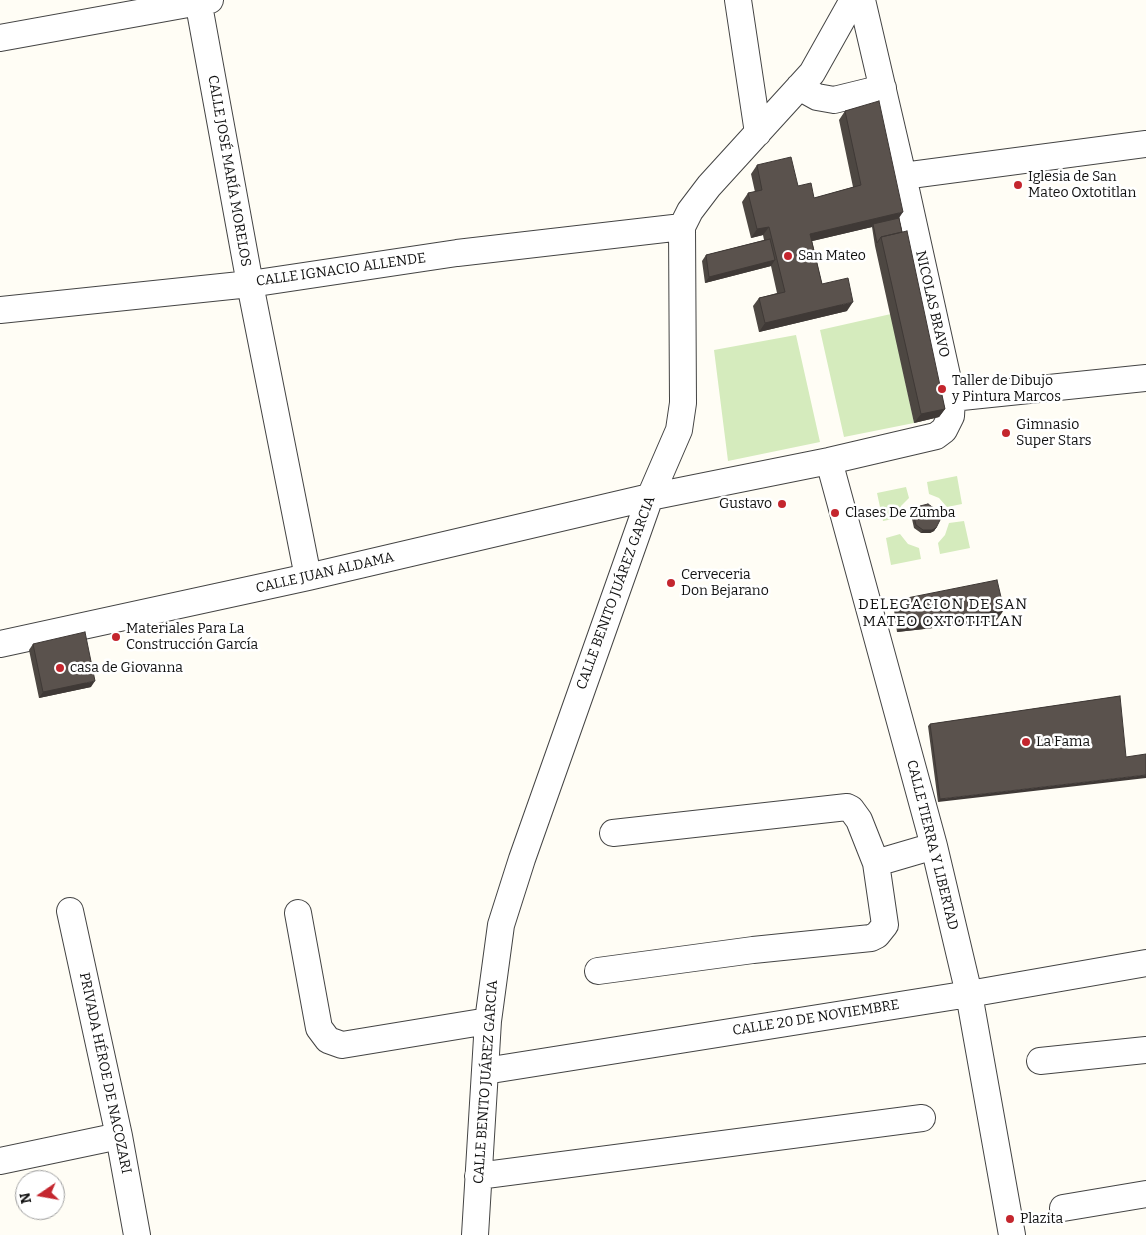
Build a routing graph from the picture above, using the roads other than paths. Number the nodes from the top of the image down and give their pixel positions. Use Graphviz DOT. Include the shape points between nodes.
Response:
graph roads {
  1 [pos="738,0"];
  2 [pos="852,0"];
  3 [pos="862,0"];
  4 [pos="202,1"];
  5 [pos="0,38"];
  6 [pos="799,87"];
  7 [pos="882,88"];
  8 [pos="758,133"];
  9 [pos="1146,144"];
  10 [pos="903,176"];
  11 [pos="682,227"];
  12 [pos="250,284"];
  13 [pos="0,310"];
  14 [pos="1146,378"];
  15 [pos="952,398"];
  16 [pos="829,461"];
  17 [pos="650,497"];
  18 [pos="308,577"];
  19 [pos="0,644"];
  20 [pos="614,833"];
  21 [pos="934,846"];
  22 [pos="876,863"];
  23 [pos="70,911"];
  24 [pos="298,913"];
  25 [pos="1146,963"];
  26 [pos="598,972"];
  27 [pos="969,994"];
  28 [pos="488,1020"];
  29 [pos="1146,1050"];
  30 [pos="1040,1061"];
  31 [pos="485,1071"];
  32 [pos="922,1118"];
  33 [pos="119,1136"];
  34 [pos="0,1161"];
  35 [pos="478,1176"];
  36 [pos="1146,1194"];
  37 [pos="1063,1208"];
  38 [pos="137,1235"];
  39 [pos="475,1235"];
  40 [pos="1012,1235"];
  1 -- 8 [label="street"];
  2 -- 6 [label="street, CALLE BENITO JUÁREZ GARCIA" via="812,73"];
  3 -- 7 [label="street, NICOLAS BRAVO"];
  4 -- 5 [label="street"];
  4 -- 12 [label="street, CALLE JOSÉ MARÍA MORELOS"];
  6 -- 7 [label="street" via="817,98 834,100"];
  6 -- 8 [label="street, CALLE BENITO JUÁREZ GARCIA"];
  7 -- 10 [label="street, NICOLAS BRAVO"];
  8 -- 11 [label="street, CALLE BENITO JUÁREZ GARCIA" via="709,186"];
  9 -- 10 [label="street"];
  10 -- 15 [label="street, NICOLAS BRAVO"];
  11 -- 12 [label="street, CALLE IGNACIO ALLENDE" via="457,253"];
  11 -- 17 [label="street, CALLE BENITO JUÁREZ GARCIA" via="683,403 679,430"];
  12 -- 13 [label="street, CALLE IGNACIO ALLENDE"];
  12 -- 18 [label="street, CALLE JOSÉ MARÍA MORELOS"];
  14 -- 15 [label="street"];
  15 -- 16 [label="street, NICOLAS BRAVO" via="951,416 944,430 936,436"];
  16 -- 17 [label="street, NICOLAS BRAVO"];
  16 -- 21 [label="street, CALLE TIERRA Y LIBERTAD"];
  17 -- 18 [label="street, CALLE JUAN ALDAMA"];
  17 -- 28 [label="street, CALLE BENITO JUÁREZ GARCIA" via="501,925"];
  18 -- 19 [label="street, CALLE JUAN ALDAMA"];
  20 -- 22 [label="street" via="847,807 859,820"];
  21 -- 22 [label="street"];
  21 -- 27 [label="street, CALLE TIERRA Y LIBERTAD"];
  22 -- 26 [label="street" via="885,925 870,938 753,950"];
  23 -- 33 [label="street, PRIVADA HÉROE DE NACOZARI"];
  24 -- 28 [label="street" via="319,1028 328,1040 342,1044"];
  25 -- 27 [label="street, CALLE 20 DE NOVIEMBRE"];
  27 -- 31 [label="street, CALLE 20 DE NOVIEMBRE"];
  27 -- 40 [label="street, CALLE TIERRA Y LIBERTAD"];
  28 -- 31 [label="street, CALLE BENITO JUÁREZ GARCIA"];
  29 -- 30 [label="street"];
  31 -- 35 [label="street, CALLE BENITO JUÁREZ GARCIA"];
  32 -- 35 [label="street"];
  33 -- 34 [label="street"];
  33 -- 38 [label="street, PRIVADA HÉROE DE NACOZARI"];
  35 -- 39 [label="street, CALLE BENITO JUÁREZ GARCIA"];
  36 -- 37 [label="street"];
}
